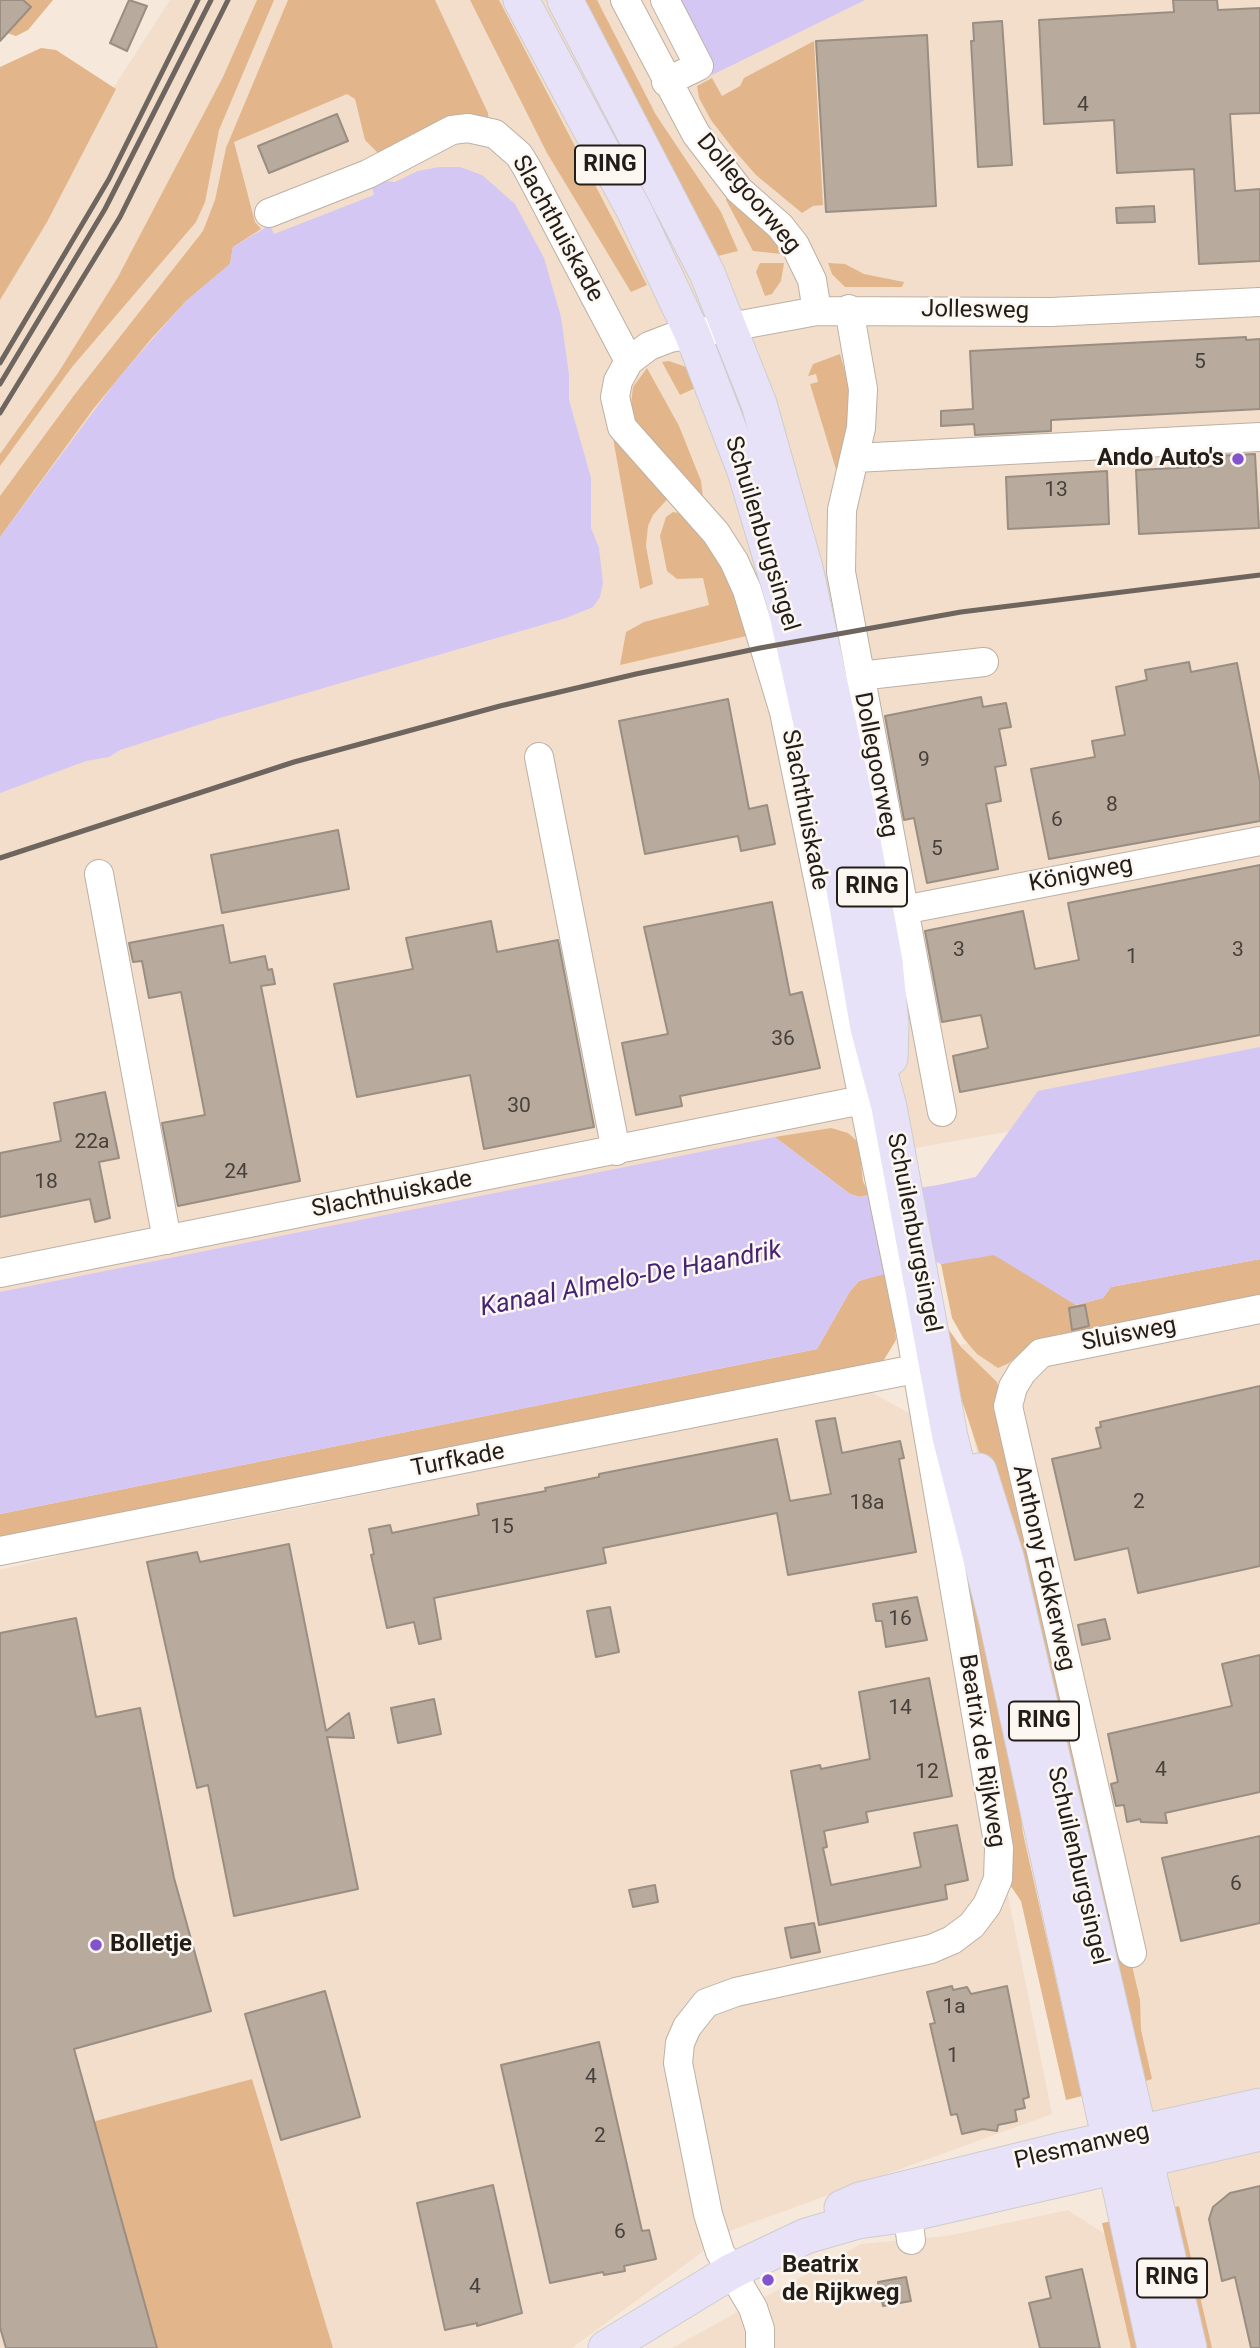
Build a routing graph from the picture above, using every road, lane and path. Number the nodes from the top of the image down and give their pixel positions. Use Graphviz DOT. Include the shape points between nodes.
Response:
graph roads {
  1 [pos="521,0"];
  2 [pos="565,0"];
  3 [pos="625,0"];
  4 [pos="666,0"];
  5 [pos="666,82"];
  6 [pos="268,213"];
  7 [pos="1260,302"];
  8 [pos="849,309"];
  9 [pos="817,311"];
  10 [pos="730,326"];
  11 [pos="692,333"];
  12 [pos="629,361"];
  13 [pos="1260,437"];
  14 [pos="855,458"];
  15 [pos="984,662"];
  16 [pos="859,676"];
  17 [pos="539,757"];
  18 [pos="1260,841"];
  19 [pos="99,874"];
  20 [pos="903,909"];
  21 [pos="875,1103"];
  22 [pos="942,1112"];
  23 [pos="616,1151"];
  24 [pos="167,1240"];
  25 [pos="0,1273"];
  26 [pos="1260,1309"];
  27 [pos="926,1364"];
  28 [pos="1013,1387"];
  29 [pos="0,1551"];
  30 [pos="1132,1954"];
  31 [pos="1260,2106"];
  32 [pos="1260,2133"];
  33 [pos="1127,2150"];
  34 [pos="732,2271"];
  35 [pos="606,2348"];
  36 [pos="760,2348"];
  37 [pos="1155,2348"];
  38 [pos="1189,2348"];
  1 -- 11 [label="main road, Schuilenburgsingel / RING" via="635,212"];
  2 -- 10 [label="main road, Schuilenburgsingel / RING" via="672,201"];
  3 -- 5 [label="street, Dollegoorweg"];
  4 -- 5 [label="street" via="699,66"];
  5 -- 9 [label="street, Dollegoorweg" via="716,161 795,245 811,280"];
  6 -- 12 [label="street, Slachthuiskade" via="368,174 443,134 468,128 495,134 527,168"];
  7 -- 8 [label="street, Jollesweg" via="1062,312"];
  8 -- 9 [label="street, Jollesweg"];
  8 -- 14 [label="street, Dollegoorweg" via="863,389"];
  9 -- 10 [label="street, Jollesweg"];
  10 -- 11 [label="street, Jollesweg"];
  10 -- 21 [label="main road, Schuilenburgsingel / RING" via="790,509 886,962 891,1024"];
  11 -- 12 [label="street" via="649,346"];
  11 -- 21 [label="main road, Schuilenburgsingel / RING" via="745,471 785,605 831,814 868,1028"];
  12 -- 21 [label="street, Slachthuiskade" via="615,397 622,427 716,533 747,590 784,712"];
  13 -- 14 [label="street"];
  14 -- 16 [label="street, Dollegoorweg" via="842,510 840,542"];
  15 -- 16 [label="street"];
  16 -- 20 [label="street, Dollegoorweg"];
  17 -- 23 [label="street"];
  18 -- 20 [label="street, Königweg"];
  19 -- 24 [label="street"];
  20 -- 22 [label="street, Dollegoorweg"];
  21 -- 23 [label="street, Slachthuiskade"];
  21 -- 27 [label="main road, Schuilenburgsingel / RING"];
  23 -- 24 [label="street, Slachthuiskade"];
  24 -- 25 [label="street, Slachthuiskade"];
  26 -- 28 [label="street, Sluisweg" via="1041,1353"];
  27 -- 29 [label="street, Turfkade"];
  27 -- 33 [label="main road, Schuilenburgsingel / RING" via="998,1622"];
  27 -- 34 [label="street, Beatrix de Rijkweg" via="999,1848 998,1880 980,1915 952,1940 736,1992 706,2003 694,2016 680,2043 678,2063 708,2214 720,2252"];
  28 -- 30 [label="street, Anthony Fokkerweg" via="1010,1421"];
  31 -- 33 [label="main road, Plesmanweg"];
  32 -- 33 [label="main road, Plesmanweg"];
  33 -- 34 [label="main road, Plesmanweg" via="908,2214 858,2221 806,2236"];
  33 -- 37 [label="main road, RING"];
  33 -- 38 [label="main road, RING"];
  34 -- 35 [label="main road, Plesmanweg"];
  34 -- 36 [label="street, Beatrix de Rijkweg" via="756,2318"];
}
